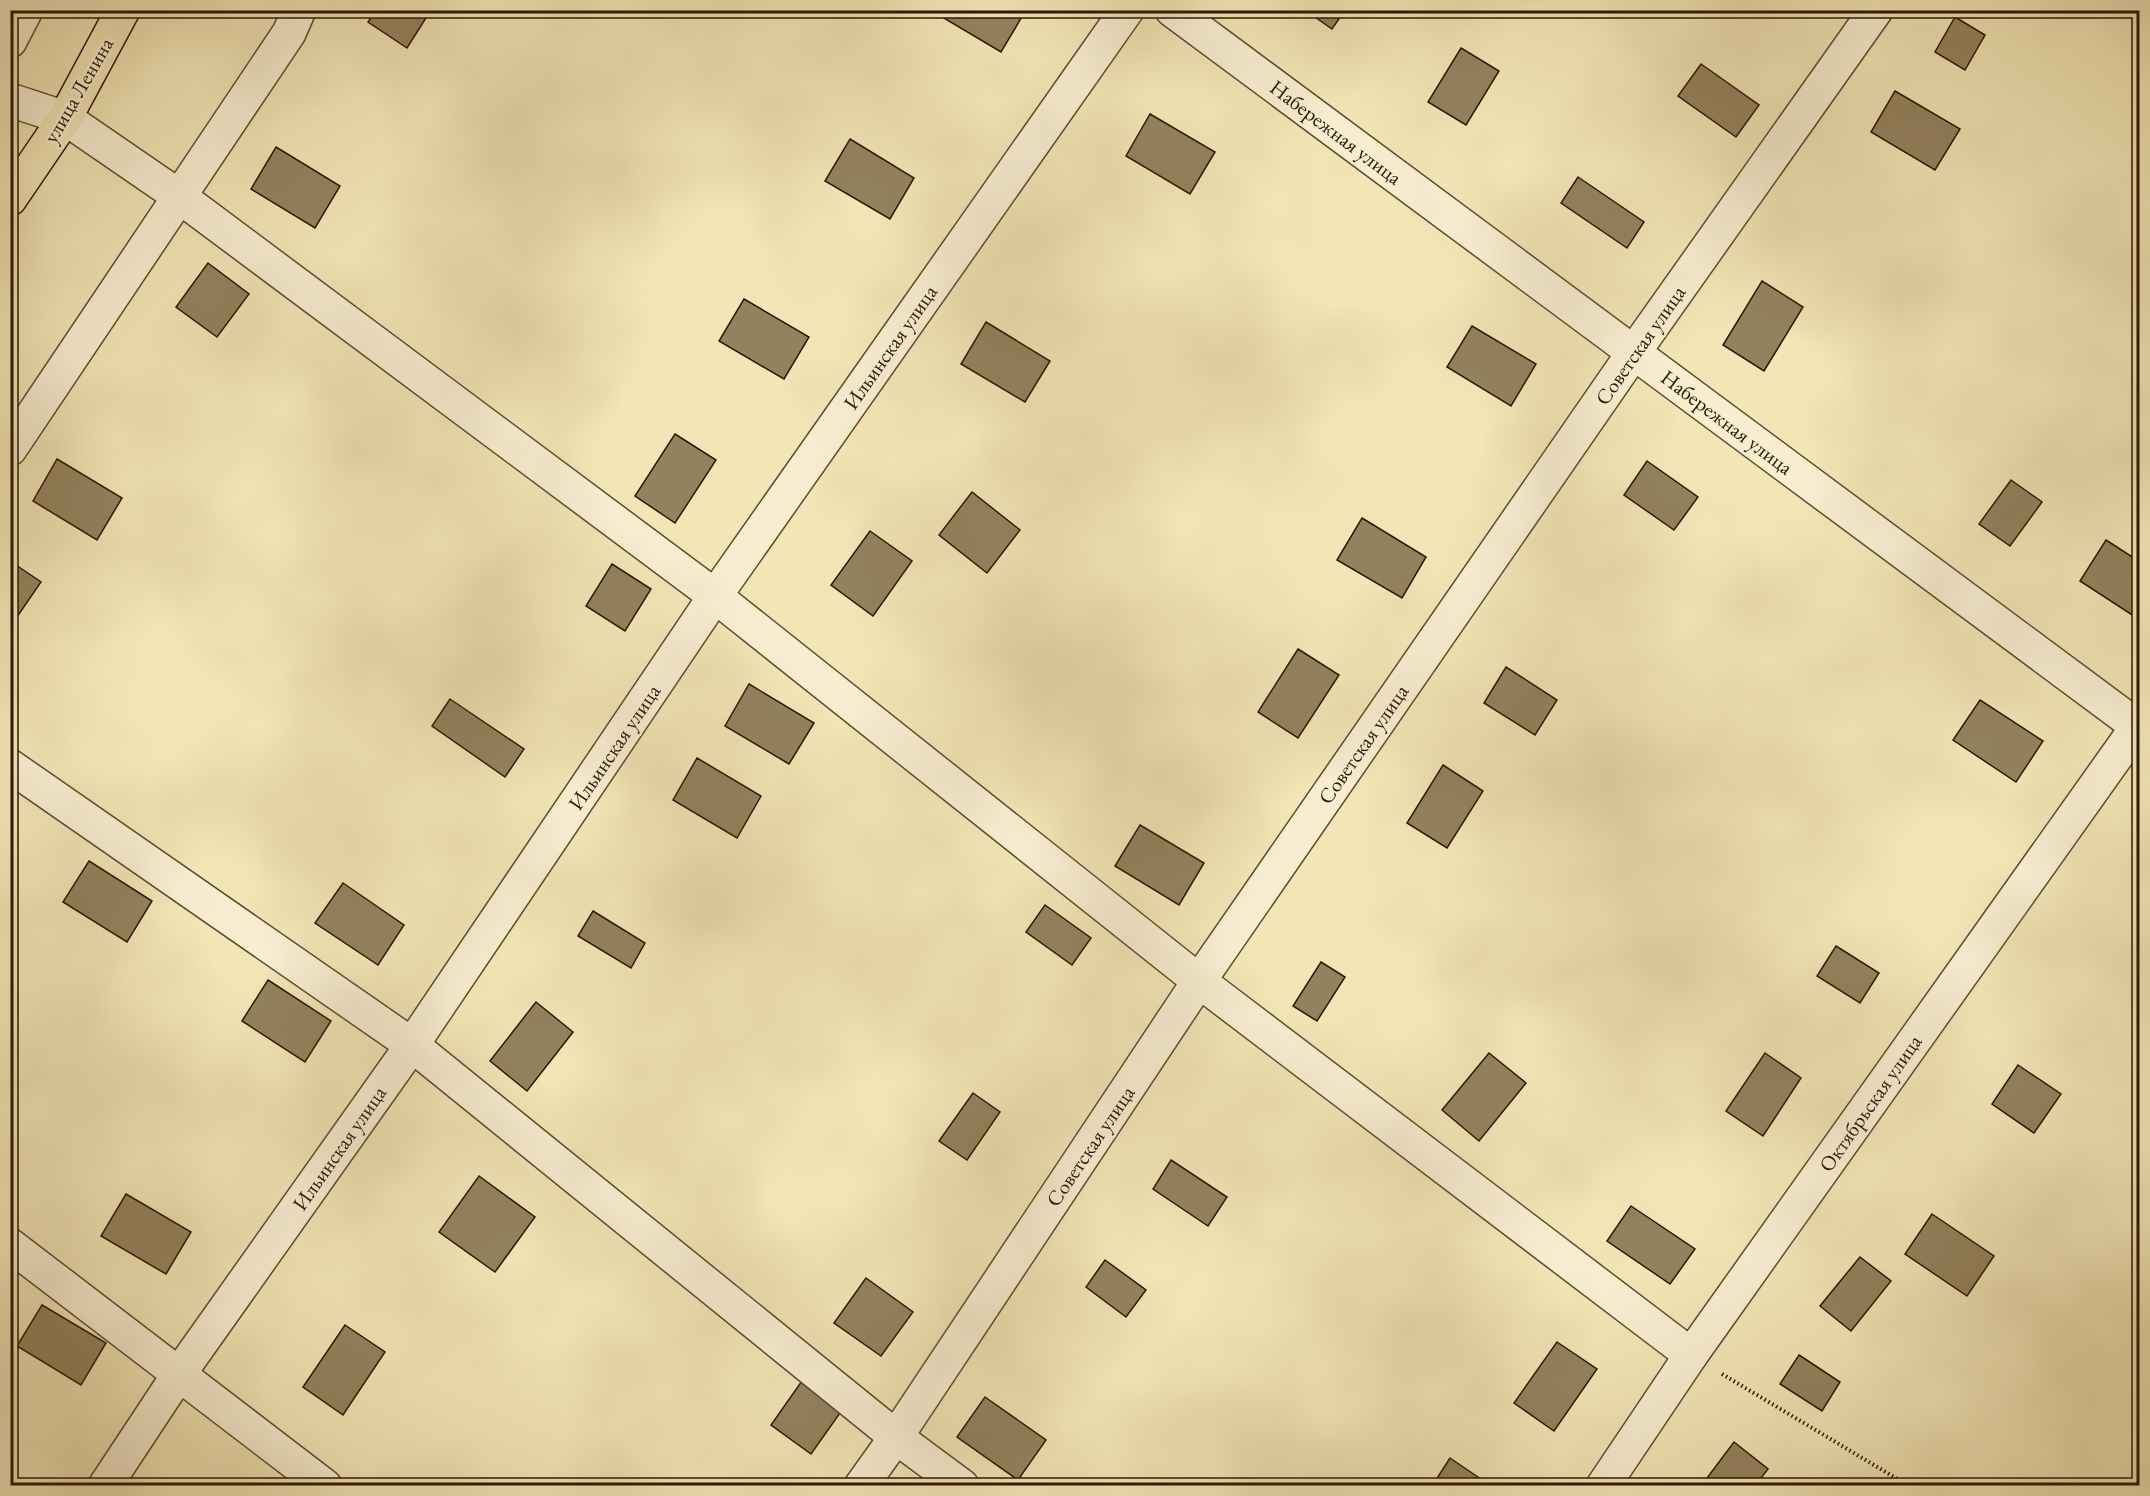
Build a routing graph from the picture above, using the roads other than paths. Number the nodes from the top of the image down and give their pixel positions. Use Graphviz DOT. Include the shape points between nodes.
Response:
graph roads {
  1 [pos="26,10"];
  2 [pos="299,10"];
  3 [pos="1127,10"];
  4 [pos="1172,10"];
  5 [pos="1876,10"];
  6 [pos="113,16"];
  7 [pos="10,41"];
  8 [pos="10,100"];
  9 [pos="65,118"];
  10 [pos="180,197"];
  11 [pos="10,199"];
  12 [pos="1634,352"];
  13 [pos="10,449"];
  14 [pos="715,596"];
  15 [pos="2136,734"];
  16 [pos="10,766"];
  17 [pos="1199,981"];
  18 [pos="412,1046"];
  19 [pos="10,1245"];
  20 [pos="1691,1355"];
  21 [pos="179,1374"];
  22 [pos="896,1437"];
  23 [pos="105,1485"];
  24 [pos="325,1485"];
  25 [pos="861,1485"];
  26 [pos="962,1485"];
  27 [pos="1603,1485"];
  1 -- 7 [label="street"];
  2 -- 10 [label="street" via="289,33"];
  3 -- 14 [label="street, Ильинская улица"];
  4 -- 12 [label="street, Набережная улица"];
  5 -- 12 [label="street, Советская улица"];
  6 -- 9 [label="main road, улица Ленина"];
  8 -- 9 [label="street"];
  9 -- 10 [label="street"];
  9 -- 11 [label="main road, улица Ленина"];
  10 -- 13 [label="street"];
  10 -- 14 [label="street"];
  12 -- 15 [label="street, Набережная улица"];
  12 -- 17 [label="street, Советская улица"];
  14 -- 17 [label="street"];
  14 -- 18 [label="street, Ильинская улица"];
  15 -- 20 [label="street, Октябрьская улица"];
  16 -- 18 [label="street"];
  17 -- 20 [label="street"];
  17 -- 22 [label="street, Советская улица"];
  18 -- 21 [label="street, Ильинская улица"];
  18 -- 22 [label="street"];
  19 -- 21 [label="street"];
  20 -- 27 [label="street, Октябрьская улица"];
  21 -- 23 [label="street, Ильинская улица"];
  21 -- 24 [label="street"];
  22 -- 25 [label="street, Советская улица"];
  22 -- 26 [label="street"];
}
